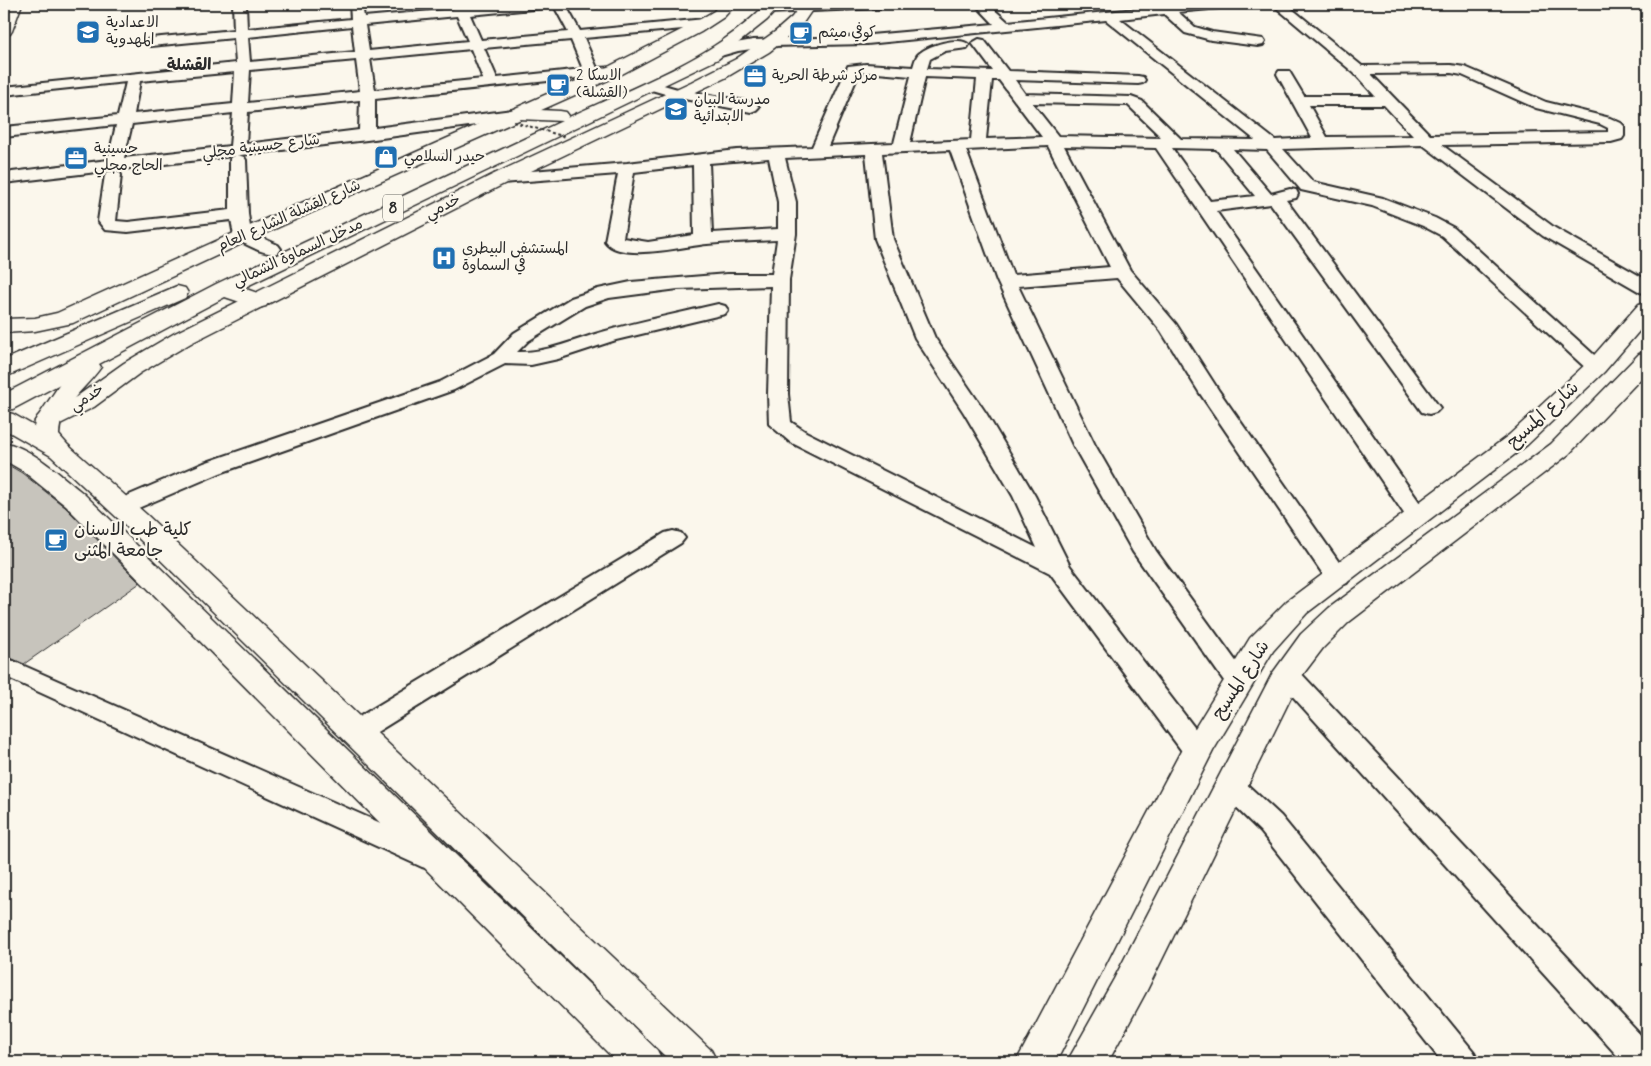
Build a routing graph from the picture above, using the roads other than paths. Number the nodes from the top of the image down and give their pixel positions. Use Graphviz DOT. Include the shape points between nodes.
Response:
graph roads {
  1 [pos="239,4"];
  2 [pos="542,4"];
  3 [pos="559,4"];
  4 [pos="728,4"];
  5 [pos="876,4"];
  6 [pos="880,4"];
  7 [pos="982,4"];
  8 [pos="1220,4"];
  9 [pos="1278,4"];
  10 [pos="356,5"];
  11 [pos="765,6"];
  12 [pos="807,6"];
  13 [pos="461,8"];
  14 [pos="1167,10"];
  15 [pos="1109,16"];
  16 [pos="358,21"];
  17 [pos="705,23"];
  18 [pos="1005,27"];
  19 [pos="1087,27"];
  20 [pos="242,32"];
  21 [pos="576,35"];
  22 [pos="740,35"];
  23 [pos="899,37"];
  24 [pos="151,42"];
  25 [pos="1258,42"];
  26 [pos="765,43"];
  27 [pos="980,43"];
  28 [pos="476,45"];
  29 [pos="717,53"];
  30 [pos="364,55"];
  31 [pos="243,66"];
  32 [pos="616,70"];
  33 [pos="1358,70"];
  34 [pos="920,72"];
  35 [pos="592,73"];
  36 [pos="1284,74"];
  37 [pos="985,76"];
  38 [pos="134,77"];
  39 [pos="1004,77"];
  40 [pos="1138,80"];
  41 [pos="492,83"];
  42 [pos="654,86"];
  43 [pos="4,91"];
  44 [pos="679,94"];
  45 [pos="368,96"];
  46 [pos="1020,98"];
  47 [pos="1387,100"];
  48 [pos="1301,101"];
  49 [pos="751,107"];
  50 [pos="240,108"];
  51 [pos="560,116"];
  52 [pos="516,118"];
  53 [pos="123,119"];
  54 [pos="488,127"];
  55 [pos="4,132"];
  56 [pos="367,134"];
  57 [pos="1426,140"];
  58 [pos="1052,141"];
  59 [pos="1322,142"];
  60 [pos="1169,143"];
  61 [pos="1220,144"];
  62 [pos="1271,144"];
  63 [pos="978,145"];
  64 [pos="956,146"];
  65 [pos="900,148"];
  66 [pos="874,150"];
  67 [pos="818,152"];
  68 [pos="776,154"];
  69 [pos="238,155"];
  70 [pos="701,159"];
  71 [pos="627,168"];
  72 [pos="114,170"];
  73 [pos="4,178"];
  74 [pos="501,178"];
  75 [pos="4,186"];
  76 [pos="1307,186"];
  77 [pos="1272,199"];
  78 [pos="1206,206"];
  79 [pos="239,214"];
  80 [pos="787,234"];
  81 [pos="243,236"];
  82 [pos="703,239"];
  83 [pos="272,249"];
  84 [pos="1122,272"];
  85 [pos="780,280"];
  86 [pos="1006,280"];
  87 [pos="224,288"];
  88 [pos="1647,288"];
  89 [pos="258,301"];
  90 [pos="1647,309"];
  91 [pos="718,310"];
  92 [pos="124,317"];
  93 [pos="167,317"];
  94 [pos="4,326"];
  95 [pos="500,358"];
  96 [pos="1647,359"];
  97 [pos="1596,367"];
  98 [pos="4,369"];
  99 [pos="4,382"];
  100 [pos="4,404"];
  101 [pos="1429,408"];
  102 [pos="4,419"];
  103 [pos="47,421"];
  104 [pos="4,450"];
  105 [pos="60,451"];
  106 [pos="18,464"];
  107 [pos="121,507"];
  108 [pos="1417,516"];
  109 [pos="673,538"];
  110 [pos="1059,568"];
  111 [pos="1338,578"];
  112 [pos="4,666"];
  113 [pos="1287,674"];
  114 [pos="1238,682"];
  115 [pos="354,733"];
  116 [pos="1197,751"];
  117 [pos="1231,786"];
  118 [pos="442,863"];
  119 [pos="643,1062"];
  120 [pos="697,1062"];
  121 [pos="1036,1062"];
  122 [pos="1087,1062"];
  123 [pos="1462,1062"];
  124 [pos="1644,1062"];
  1 -- 20 [label="street"];
  2 -- 13 [label="street"];
  3 -- 21 [label="street"];
  4 -- 17 [label="main road, شارع القشلة الشارع العام"];
  5 -- 6 [label="street"];
  5 -- 12 [label="street"];
  5 -- 23 [label="street"];
  7 -- 18 [label="street"];
  8 -- 14 [label="street"];
  9 -- 33 [label="street"];
  10 -- 16 [label="street"];
  11 -- 12 [label="street"];
  11 -- 22 [label="main road, مدخل السماوة الشمالي / 8" via="762,18"];
  11 -- 51 [label="main road, مدخل السماوة الشمالي / 8" via="745,14 697,52"];
  12 -- 26 [label="main road, خدمي" via="791,26"];
  13 -- 16 [label="street"];
  13 -- 28 [label="street"];
  14 -- 15 [label="street"];
  14 -- 25 [label="street" via="1190,30"];
  15 -- 18 [label="street"];
  15 -- 62 [label="street"];
  16 -- 20 [label="street"];
  16 -- 30 [label="street"];
  17 -- 21 [label="street"];
  17 -- 32 [label="main road, شارع القشلة الشارع العام"];
  18 -- 23 [label="street"];
  19 -- 27 [label="street"];
  20 -- 24 [label="street"];
  20 -- 31 [label="street"];
  21 -- 28 [label="street"];
  21 -- 35 [label="street"];
  22 -- 26 [label="street" via="746,40"];
  22 -- 29 [label="main road, مدخل السماوة الشمالي / 8"];
  23 -- 26 [label="street"];
  26 -- 29 [label="street" via="736,46"];
  26 -- 44 [label="main road, خدمي" via="730,68"];
  27 -- 34 [label="street" via="932,50 923,57"];
  27 -- 39 [label="street"];
  28 -- 30 [label="street"];
  28 -- 41 [label="street"];
  29 -- 42 [label="main road, مدخل السماوة الشمالي / 8"];
  30 -- 31 [label="street"];
  30 -- 45 [label="street"];
  31 -- 38 [label="street"];
  31 -- 50 [label="street"];
  32 -- 35 [label="street"];
  32 -- 52 [label="main road, شارع القشلة الشارع العام"];
  33 -- 47 [label="street"];
  33 -- 57 [label="street" via="1465,71 1541,105 1616,126 1616,136 1611,137"];
  34 -- 37 [label="street"];
  34 -- 65 [label="street"];
  34 -- 67 [label="street" via="853,69"];
  35 -- 41 [label="street"];
  36 -- 48 [label="street"];
  37 -- 39 [label="street"];
  37 -- 63 [label="street"];
  38 -- 43 [label="street"];
  38 -- 53 [label="street"];
  39 -- 40 [label="street"];
  39 -- 46 [label="street"];
  41 -- 45 [label="street"];
  42 -- 44 [label="street"];
  42 -- 87 [label="main road, مدخل السماوة الشمالي / 8"];
  44 -- 49 [label="street"];
  44 -- 74 [label="main road, خدمي"];
  45 -- 50 [label="street"];
  45 -- 56 [label="street"];
  46 -- 58 [label="street"];
  46 -- 60 [label="street" via="1131,101"];
  47 -- 48 [label="street"];
  47 -- 57 [label="street"];
  48 -- 59 [label="street"];
  50 -- 53 [label="street"];
  50 -- 69 [label="street"];
  51 -- 52 [label="main road"];
  51 -- 83 [label="main road, مدخل السماوة الشمالي / 8"];
  52 -- 54 [label="main road, شارع القشلة الشارع العام"];
  52 -- 56 [label="street, شارع حسينية مجلي"];
  53 -- 55 [label="street"];
  53 -- 72 [label="street"];
  54 -- 69 [label="street, شارع حسينية مجلي"];
  54 -- 81 [label="main road, شارع القشلة الشارع العام"];
  56 -- 69 [label="street, شارع حسينية مجلي"];
  57 -- 59 [label="street"];
  57 -- 88 [label="street" via="1548,232"];
  58 -- 60 [label="street"];
  58 -- 63 [label="street"];
  58 -- 84 [label="street"];
  59 -- 62 [label="street"];
  60 -- 61 [label="street"];
  60 -- 78 [label="street"];
  61 -- 62 [label="street"];
  61 -- 77 [label="street"];
  62 -- 76 [label="street"];
  63 -- 64 [label="street"];
  64 -- 65 [label="street"];
  64 -- 86 [label="street"];
  65 -- 66 [label="street"];
  66 -- 67 [label="street"];
  66 -- 110 [label="street" via="884,239 925,338 1009,471"];
  67 -- 68 [label="street"];
  68 -- 70 [label="street"];
  68 -- 80 [label="street" via="787,202"];
  69 -- 72 [label="street, شارع حسينية مجلي"];
  69 -- 79 [label="street"];
  70 -- 71 [label="street"];
  70 -- 82 [label="street"];
  71 -- 74 [label="street"];
  71 -- 82 [label="street" via="614,241 624,246 645,248"];
  72 -- 73 [label="street, شارع حسينية مجلي"];
  72 -- 75 [label="street, شارع حسينية مجلي"];
  72 -- 79 [label="street" via="107,221 111,226 128,227"];
  74 -- 89 [label="main road, خدمي"];
  76 -- 77 [label="street"];
  76 -- 97 [label="street" via="1377,202 1448,232"];
  77 -- 78 [label="street"];
  77 -- 101 [label="street"];
  78 -- 108 [label="street"];
  79 -- 81 [label="street"];
  80 -- 82 [label="street"];
  80 -- 85 [label="street"];
  81 -- 83 [label="street"];
  81 -- 94 [label="main road, شارع القشلة الشارع العام" via="65,318 50,323"];
  83 -- 92 [label="main road, مدخل السماوة الشمالي / 8"];
  84 -- 86 [label="street"];
  84 -- 111 [label="street" via="1169,328 1209,392"];
  85 -- 95 [label="street" via="678,283 605,293 578,302 521,337"];
  85 -- 110 [label="street" via="780,424 798,437"];
  86 -- 114 [label="street" via="1084,445 1140,544"];
  87 -- 89 [label="main road"];
  87 -- 93 [label="main road, مدخل السماوة الشمالي / 8"];
  89 -- 103 [label="main road, خدمي" via="157,353 85,402"];
  90 -- 97 [label="main road, شارع المسبح"];
  91 -- 95 [label="street" via="531,359"];
  92 -- 98 [label="main road, مدخل السماوة الشمالي / 8"];
  92 -- 99 [label="main road"];
  93 -- 100 [label="main road, مدخل السماوة الشمالي / 8"];
  93 -- 103 [label="main road" via="109,351 82,373"];
  95 -- 107 [label="street" via="447,386 212,468"];
  96 -- 113 [label="main road, شارع المسبح" via="1560,449 1340,615 1312,641"];
  97 -- 108 [label="main road, شارع المسبح" via="1518,440"];
  102 -- 105 [label="main road"];
  103 -- 105 [label="main road" via="46,436"];
  104 -- 106 [label="main road"];
  105 -- 107 [label="main road"];
  106 -- 118 [label="main road" via="75,500"];
  107 -- 115 [label="main road"];
  108 -- 111 [label="main road, شارع المسبح"];
  109 -- 115 [label="street"];
  110 -- 116 [label="street"];
  111 -- 114 [label="main road, شارع المسبح" via="1291,613 1261,645"];
  112 -- 118 [label="street"];
  113 -- 117 [label="main road, شارع المسبح"];
  113 -- 124 [label="street"];
  114 -- 116 [label="main road, شارع المسبح"];
  115 -- 120 [label="main road"];
  116 -- 121 [label="main road, شارع المسبح"];
  117 -- 122 [label="main road, شارع المسبح" via="1128,990"];
  117 -- 123 [label="street" via="1272,824"];
  118 -- 119 [label="main road"];
}
